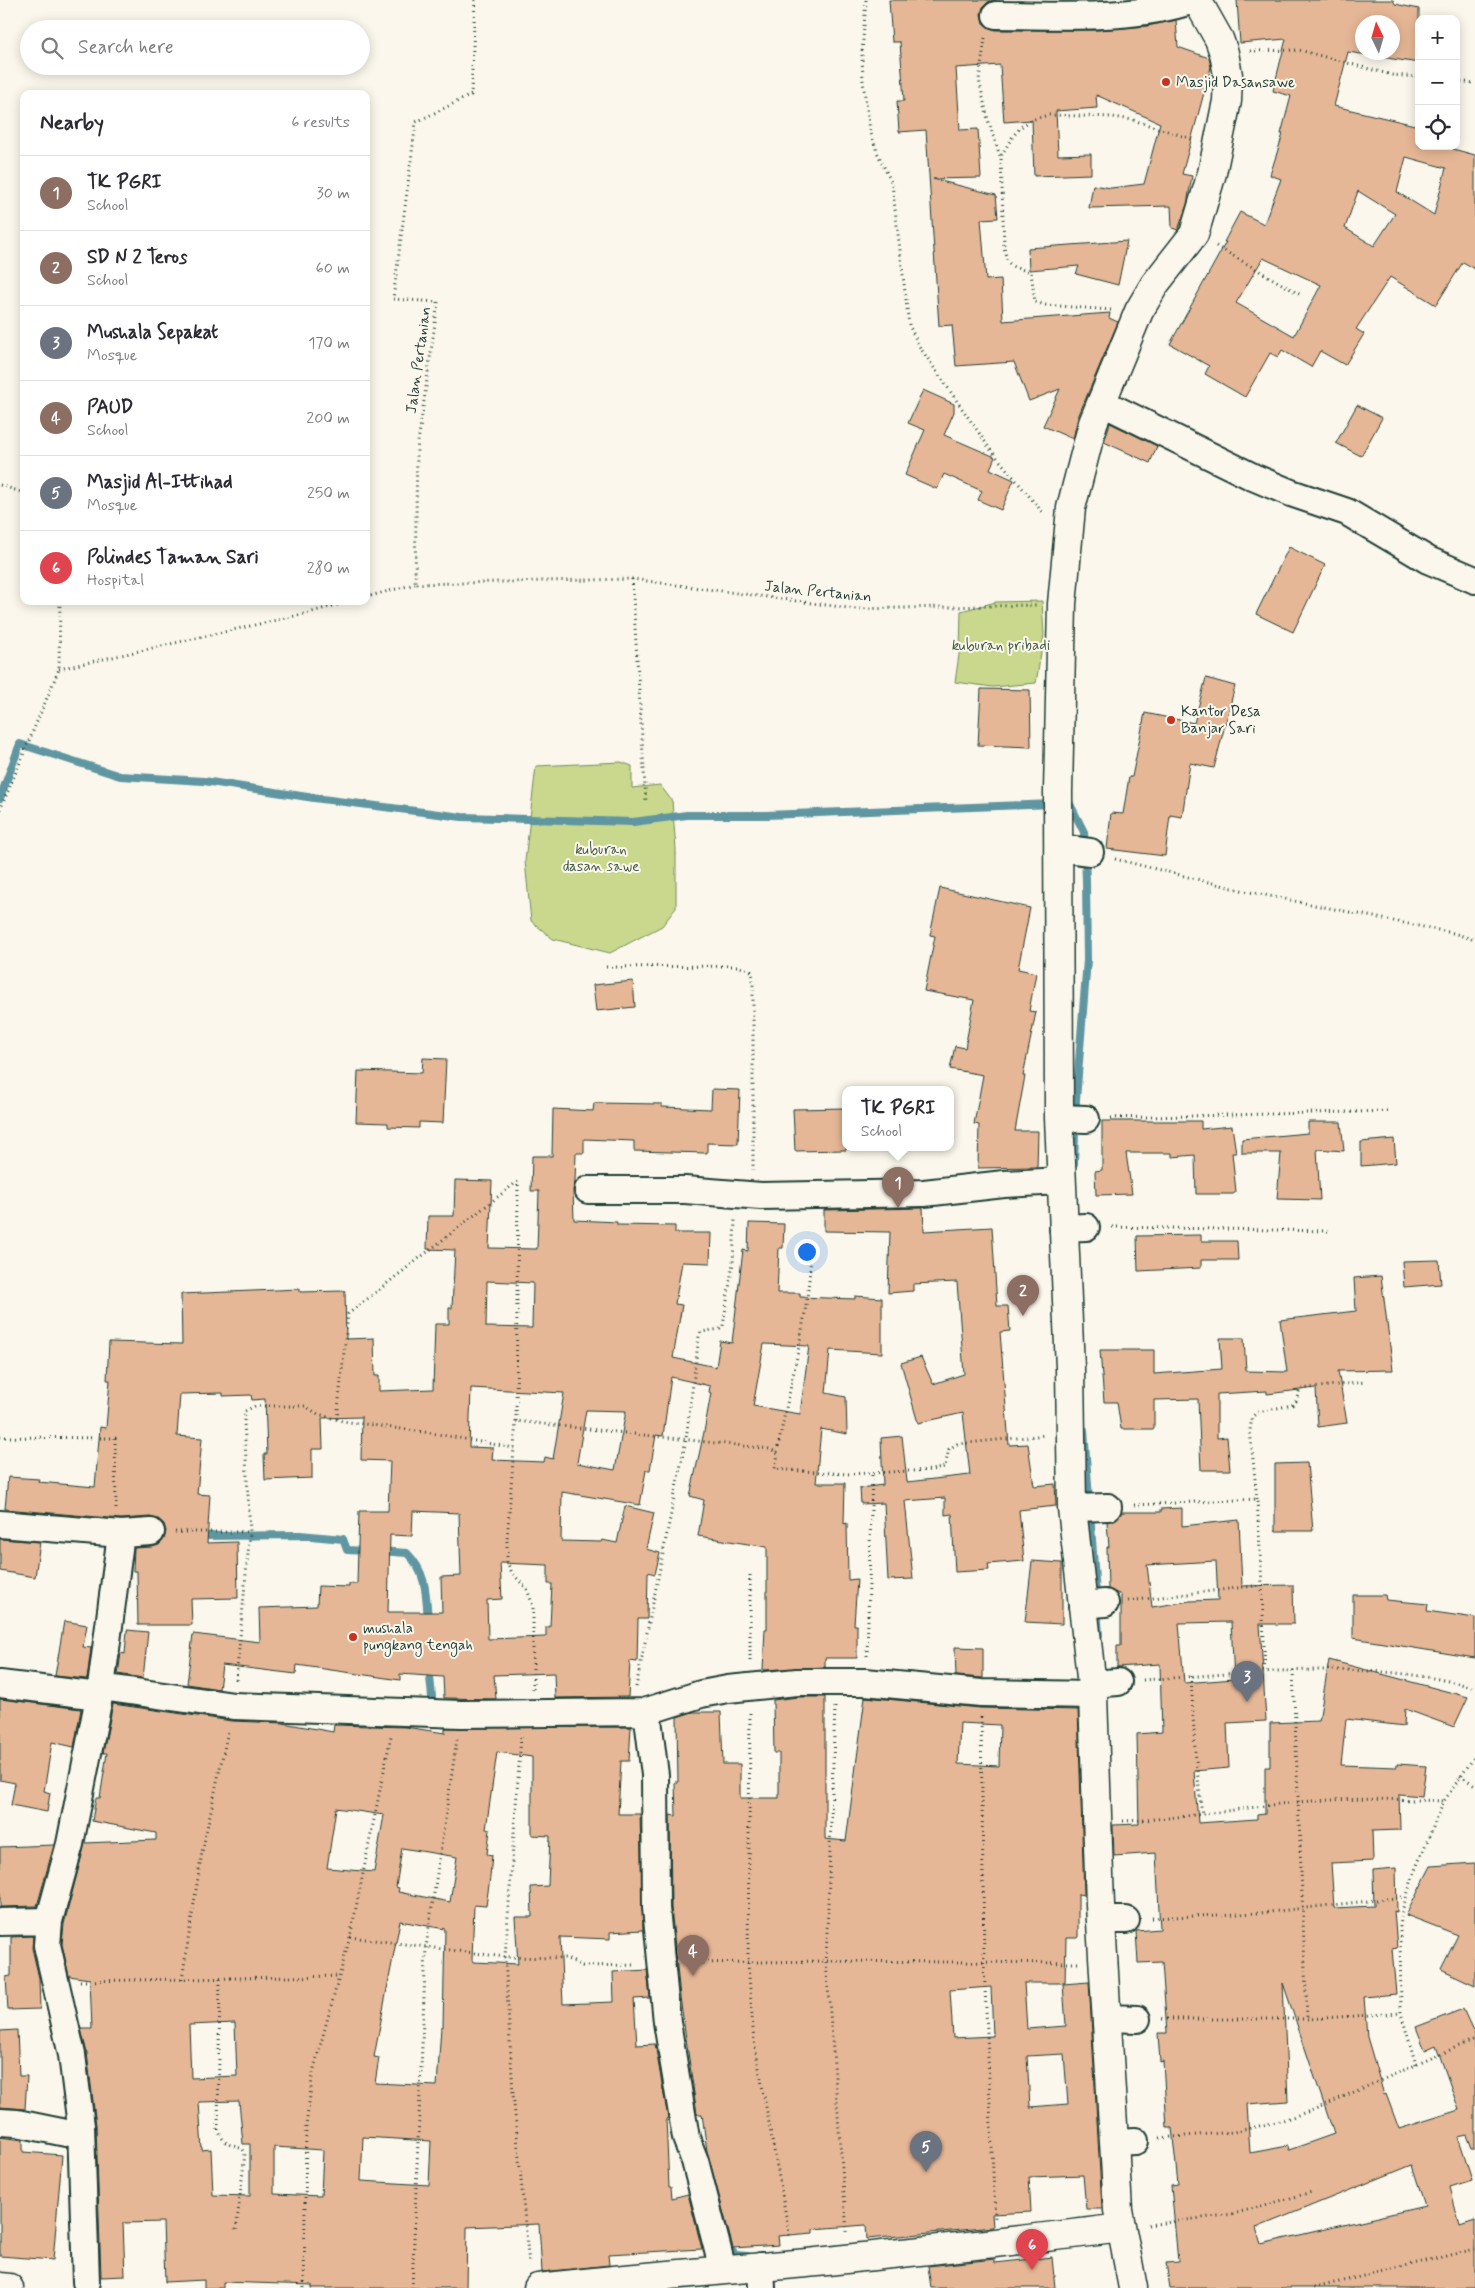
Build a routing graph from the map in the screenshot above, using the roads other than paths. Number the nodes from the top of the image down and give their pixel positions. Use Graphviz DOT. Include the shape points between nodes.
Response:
graph roads {
  1 [pos="1196,0"];
  2 [pos="996,15"];
  3 [pos="1101,402"];
  4 [pos="1475,580"];
  5 [pos="1061,1182"];
  6 [pos="588,1190"];
  7 [pos="0,1524"];
  8 [pos="0,1684"];
  9 [pos="1100,1686"];
  10 [pos="100,1691"];
  11 [pos="649,1709"];
  12 [pos="49,1921"];
  13 [pos="0,1922"];
  14 [pos="0,2122"];
  15 [pos="66,2133"];
  16 [pos="1128,2227"];
  17 [pos="723,2270"];
  18 [pos="773,2270"];
  19 [pos="534,2277"];
  20 [pos="86,2282"];
  21 [pos="0,2287"];
  22 [pos="9,2288"];
  23 [pos="1133,2288"];
  1 -- 2 [label="street" via="1163,9 1122,14"];
  1 -- 3 [label="street" via="1224,53 1228,75 1227,101 1212,174 1194,234 1155,284 1139,311"];
  3 -- 4 [label="street" via="1291,493 1347,512 1428,560"];
  3 -- 5 [label="street" via="1071,508 1062,604 1074,850 1071,1118"];
  5 -- 6 [label="street" via="1004,1184 924,1193 753,1196 685,1190"];
  5 -- 9 [label="street" via="1073,1227 1069,1434 1088,1507"];
  7 -- 10 [label="street" via="131,1528"];
  8 -- 10 [label="street"];
  9 -- 11 [label="street" via="981,1693 836,1681 751,1686 701,1694"];
  9 -- 16 [label="street" via="1104,1823 1112,1920 1104,1963 1120,2018 1123,2141 1118,2210"];
  10 -- 11 [label="street" via="234,1706 461,1714"];
  10 -- 12 [label="street" via="70,1844"];
  11 -- 17 [label="street" via="655,1775 654,1868 667,2022 681,2115"];
  12 -- 13 [label="street"];
  12 -- 20 [label="street" via="47,1945 72,2055 81,2126"];
  14 -- 15 [label="street"];
  16 -- 18 [label="street" via="845,2258"];
  16 -- 23 [label="street"];
  17 -- 18 [label="street"];
  17 -- 19 [label="street"];
  21 -- 22 [label="street"];
}
